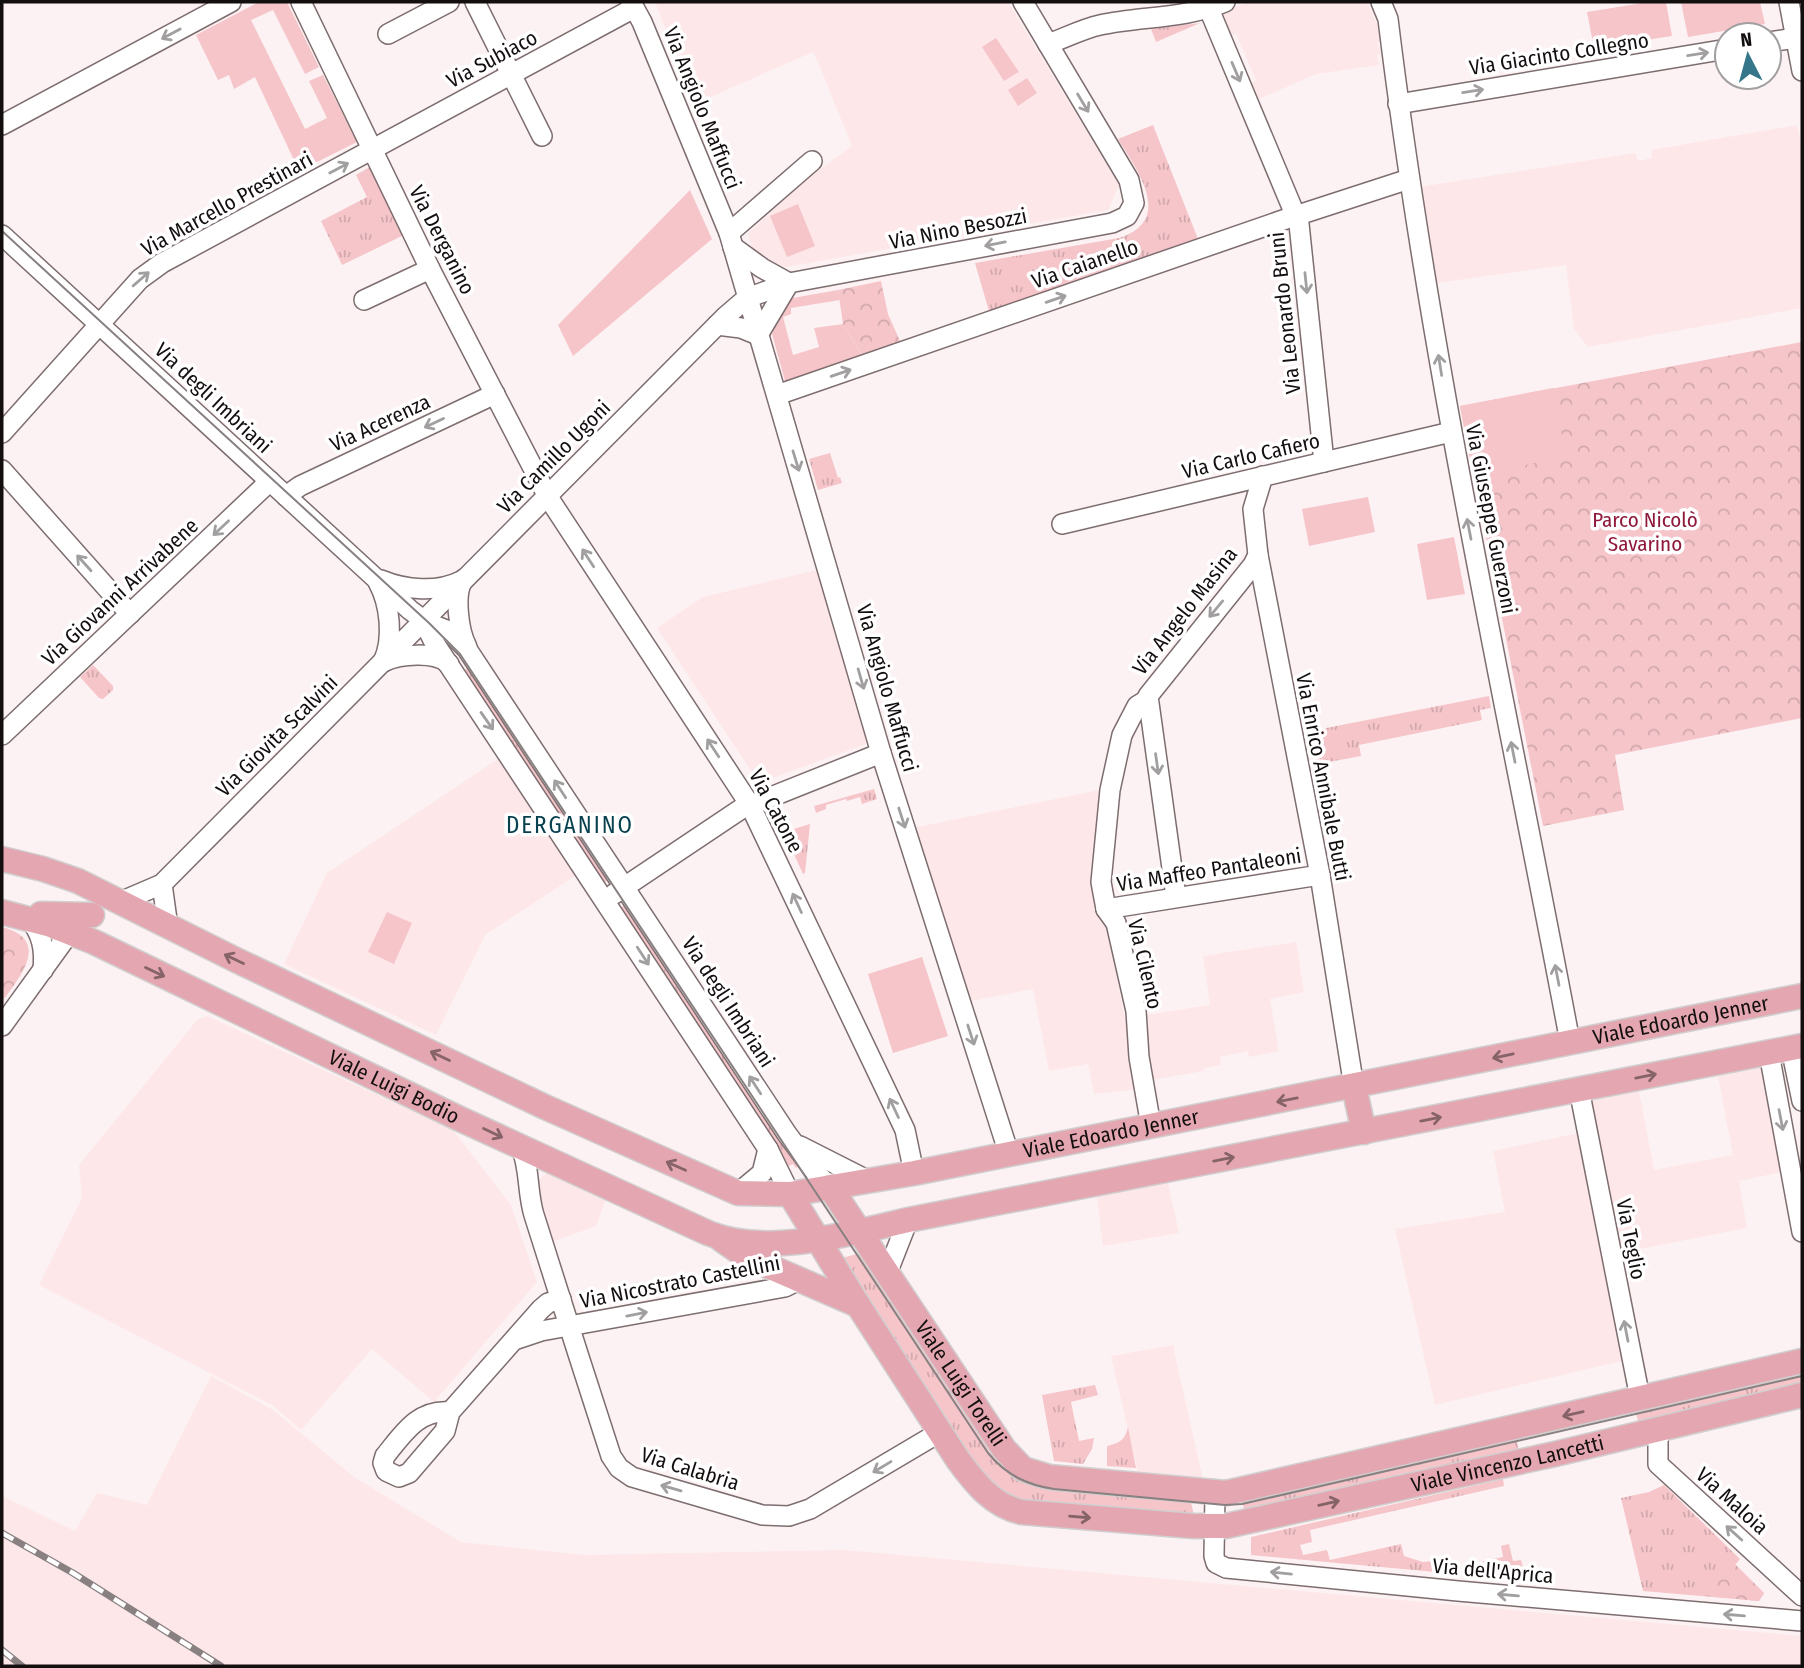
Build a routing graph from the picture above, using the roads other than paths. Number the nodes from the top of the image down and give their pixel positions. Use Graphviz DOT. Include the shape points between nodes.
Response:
graph roads {
  1 [pos="231,2"];
  2 [pos="301,2"];
  3 [pos="449,2"];
  4 [pos="475,2"];
  5 [pos="1023,2"];
  6 [pos="1381,2"];
  7 [pos="1789,2"];
  8 [pos="633,5"];
  9 [pos="1217,5"];
  10 [pos="388,34"];
  11 [pos="1796,38"];
  12 [pos="1783,40"];
  13 [pos="1048,44"];
  14 [pos="1713,51"];
  15 [pos="1802,71"];
  16 [pos="512,74"];
  17 [pos="1398,104"];
  18 [pos="2,125"];
  19 [pos="542,136"];
  20 [pos="372,150"];
  21 [pos="812,161"];
  22 [pos="1409,179"];
  23 [pos="1296,216"];
  24 [pos="2,219"];
  25 [pos="2,235"];
  26 [pos="731,240"];
  27 [pos="24,256"];
  28 [pos="430,269"];
  29 [pos="789,282"];
  30 [pos="747,298"];
  31 [pos="364,300"];
  32 [pos="99,324"];
  33 [pos="716,325"];
  34 [pos="758,335"];
  35 [pos="495,394"];
  36 [pos="777,395"];
  37 [pos="1451,432"];
  38 [pos="2,433"];
  39 [pos="1324,462"];
  40 [pos="2,470"];
  41 [pos="1264,477"];
  42 [pos="270,481"];
  43 [pos="286,496"];
  44 [pos="548,497"];
  45 [pos="1062,524"];
  46 [pos="1258,555"];
  47 [pos="371,574"];
  48 [pos="464,578"];
  49 [pos="130,614"];
  50 [pos="423,620"];
  51 [pos="470,653"];
  52 [pos="381,664"];
  53 [pos="449,664"];
  54 [pos="1148,698"];
  55 [pos="2,736"];
  56 [pos="881,753"];
  57 [pos="750,805"];
  58 [pos="2,859"];
  59 [pos="1320,875"];
  60 [pos="162,884"];
  61 [pos="624,887"];
  62 [pos="1177,897"];
  63 [pos="605,899"];
  64 [pos="120,902"];
  65 [pos="1105,909"];
  66 [pos="2,912"];
  67 [pos="92,915"];
  68 [pos="29,918"];
  69 [pos="168,927"];
  70 [pos="70,932"];
  71 [pos="43,970"];
  72 [pos="1802,996"];
  73 [pos="2,1026"];
  74 [pos="1570,1042"];
  75 [pos="1788,1049"];
  76 [pos="1354,1087"];
  77 [pos="1579,1089"];
  78 [pos="1802,1101"];
  79 [pos="1151,1126"];
  80 [pos="1364,1132"];
  81 [pos="793,1142"];
  82 [pos="521,1146"];
  83 [pos="768,1149"];
  84 [pos="1009,1154"];
  85 [pos="558,1164"];
  86 [pos="914,1173"];
  87 [pos="869,1181"];
  88 [pos="528,1186"];
  89 [pos="830,1187"];
  90 [pos="738,1193"];
  91 [pos="790,1194"];
  92 [pos="908,1220"];
  93 [pos="859,1230"];
  94 [pos="1802,1232"];
  95 [pos="719,1237"];
  96 [pos="817,1240"];
  97 [pos="888,1272"];
  98 [pos="799,1280"];
  99 [pos="561,1299"];
  100 [pos="858,1306"];
  101 [pos="570,1327"];
  102 [pos="516,1339"];
  103 [pos="1802,1361"];
  104 [pos="1802,1395"];
  105 [pos="1640,1398"];
  106 [pos="450,1412"];
  107 [pos="1662,1429"];
  108 [pos="940,1432"];
  109 [pos="1049,1478"];
  110 [pos="1215,1493"];
  111 [pos="1012,1510"];
  112 [pos="1214,1527"];
  113 [pos="1802,1596"];
  114 [pos="1802,1621"];
  1 -- 18 [label="street, one-way"];
  2 -- 20 [label="street, Via Derganino"];
  3 -- 10 [label="street"];
  4 -- 16 [label="street"];
  5 -- 13 [label="street"];
  6 -- 17 [label="street, Via Giuseppe Guerzoni" via="1388,19"];
  7 -- 11 [label="street"];
  8 -- 16 [label="street, Via Subiaco"];
  8 -- 26 [label="street, Via Angiolo Maffucci"];
  9 -- 13 [label="street" via="1103,24"];
  9 -- 23 [label="street, Via Leonardo Bruni, one-way"];
  11 -- 12 [label="street"];
  11 -- 15 [label="street"];
  13 -- 29 [label="street, Via Nino Besozzi, one-way" via="1129,180 1134,203 1131,211 1112,223"];
  17 -- 14 [label="street, Via Giacinto Collegno, one-way"];
  16 -- 19 [label="street"];
  16 -- 20 [label="street, Via Subiaco"];
  17 -- 22 [label="street, Via Giuseppe Guerzoni"];
  20 -- 28 [label="street, Via Derganino"];
  32 -- 20 [label="street, Via Marcello Prestinari, one-way" via="140,279 162,263"];
  21 -- 26 [label="street, Via Angiolo Maffucci"];
  22 -- 23 [label="street, Via Caianello"];
  37 -- 22 [label="street, Via Giuseppe Guerzoni, one-way"];
  36 -- 23 [label="street, Via Caianello, one-way"];
  23 -- 39 [label="street, Via Leonardo Bruni, one-way"];
  24 -- 27 [label="street, Via degli Imbriani"];
  25 -- 27 [label="street, Via degli Imbriani"];
  26 -- 29 [label="street" via="762,268"];
  26 -- 30 [label="street, Via Angiolo Maffucci"];
  27 -- 32 [label="street, Via degli Imbriani"];
  28 -- 31 [label="street"];
  28 -- 35 [label="street, Via Derganino"];
  29 -- 30 [label="street, Via Nino Besozzi"];
  29 -- 34 [label="street"];
  30 -- 33 [label="street, Via Camillo Ugoni"];
  30 -- 34 [label="street, Via Angiolo Maffucci"];
  32 -- 38 [label="street, Via Marcello Prestinari"];
  32 -- 42 [label="street, Via degli Imbriani"];
  33 -- 34 [label="street"];
  33 -- 44 [label="street, Via Camillo Ugoni"];
  34 -- 36 [label="street, Via Angiolo Maffucci"];
  35 -- 43 [label="street, Via Acerenza, one-way"];
  35 -- 44 [label="street, Via Derganino"];
  36 -- 56 [label="street, Via Angiolo Maffucci, one-way"];
  37 -- 39 [label="street, Via Carlo Cafiero"];
  74 -- 37 [label="street, Via Giuseppe Guerzoni, one-way"];
  39 -- 41 [label="street, Via Carlo Cafiero"];
  49 -- 40 [label="street, one-way"];
  41 -- 45 [label="street, Via Carlo Cafiero"];
  41 -- 46 [label="street, Via Enrico Annibale Butti" via="1253,509"];
  42 -- 43 [label="street, Via degli Imbriani"];
  42 -- 49 [label="street, Via Giovanni Arrivabene, one-way"];
  43 -- 47 [label="street, Via degli Imbriani"];
  44 -- 48 [label="street, Via Camillo Ugoni"];
  57 -- 44 [label="street, Via Catone, one-way"];
  46 -- 54 [label="street, Via Angelo Masina, one-way"];
  46 -- 59 [label="street, Via Enrico Annibale Butti"];
  47 -- 48 [label="street, Via degli Imbriani" via="390,584 414,588 445,586"];
  47 -- 50 [label="street, Via degli Imbriani"];
  47 -- 52 [label="street, Via degli Imbriani" via="388,613 387,647"];
  48 -- 50 [label="street, Via Camillo Ugoni"];
  48 -- 51 [label="street, Via degli Imbriani" via="458,588 460,618"];
  49 -- 55 [label="street, Via Giovanni Arrivabene"];
  50 -- 51 [label="street, Via degli Imbriani" via="449,631"];
  50 -- 52 [label="street, Via Giovita Scalvini"];
  50 -- 53 [label="street, Via degli Imbriani"];
  61 -- 51 [label="street, Via degli Imbriani, one-way"];
  52 -- 53 [label="street" via="419,656 438,657"];
  52 -- 60 [label="street, Via Giovita Scalvini"];
  53 -- 63 [label="street, Via degli Imbriani, one-way"];
  54 -- 62 [label="street, one-way"];
  54 -- 65 [label="street, Via Cilento" via="1131,713 1115,768 1103,848"];
  56 -- 57 [label="street"];
  56 -- 84 [label="street, Via Angiolo Maffucci, one-way"];
  57 -- 61 [label="street"];
  86 -- 57 [label="street, Via Catone, one-way" via="905,1130"];
  58 -- 64 [label="main road" via="61,875"];
  59 -- 62 [label="street, Via Maffeo Pantaleoni"];
  59 -- 76 [label="street, Via Enrico Annibale Butti"];
  60 -- 64 [label="street, Via Giovita Scalvini"];
  60 -- 69 [label="street"];
  61 -- 63 [label="street"];
  81 -- 61 [label="street, Via degli Imbriani, one-way"];
  62 -- 65 [label="street, Via Maffeo Pantaleoni"];
  63 -- 83 [label="street, Via degli Imbriani, one-way"];
  64 -- 67 [label="main road"];
  64 -- 69 [label="main road"];
  65 -- 79 [label="street, Via Cilento" via="1116,923 1136,1011"];
  66 -- 67 [label="main road"];
  66 -- 68 [label="main road, Viale Luigi Bodio"];
  67 -- 70 [label="main road"];
  68 -- 70 [label="main road, Viale Luigi Bodio"];
  68 -- 71 [label="street" via="41,937"];
  90 -- 69 [label="main road, one-way" via="545,1107"];
  70 -- 71 [label="street"];
  70 -- 82 [label="main road, Viale Luigi Bodio, one-way"];
  71 -- 73 [label="street"];
  72 -- 74 [label="main road, Viale Edoardo Jenner"];
  74 -- 76 [label="main road, Viale Edoardo Jenner, one-way"];
  77 -- 75 [label="main road, one-way"];
  75 -- 78 [label="street"];
  75 -- 94 [label="street, one-way"];
  76 -- 79 [label="main road, Viale Edoardo Jenner, one-way"];
  76 -- 80 [label="main road"];
  80 -- 77 [label="main road, one-way"];
  105 -- 77 [label="street, Via Teglio, one-way"];
  79 -- 84 [label="main road, Viale Edoardo Jenner"];
  92 -- 80 [label="main road, one-way"];
  81 -- 87 [label="street"];
  81 -- 89 [label="street, Via degli Imbriani"];
  82 -- 85 [label="main road, Viale Luigi Bodio"];
  82 -- 88 [label="street, Via Calabria"];
  83 -- 90 [label="street" via="762,1173"];
  83 -- 91 [label="street, Via degli Imbriani"];
  84 -- 86 [label="main road, Viale Edoardo Jenner"];
  85 -- 88 [label="street"];
  85 -- 95 [label="main road, Viale Luigi Bodio"];
  86 -- 87 [label="main road, Viale Edoardo Jenner"];
  87 -- 89 [label="main road, Viale Edoardo Jenner"];
  88 -- 99 [label="street, Via Calabria"];
  89 -- 91 [label="main road, Viale Edoardo Jenner"];
  89 -- 93 [label="main road, Viale Luigi Torelli"];
  90 -- 91 [label="main road, Viale Edoardo Jenner"];
  91 -- 96 [label="main road, Viale Luigi Torelli"];
  92 -- 93 [label="main road"];
  92 -- 97 [label="street"];
  93 -- 96 [label="main road"];
  93 -- 97 [label="main road, Viale Luigi Torelli"];
  95 -- 96 [label="main road"];
  95 -- 98 [label="main road" via="741,1254"];
  96 -- 100 [label="main road, Viale Luigi Torelli"];
  97 -- 109 [label="main road, Viale Luigi Torelli" via="1004,1449 1023,1469"];
  98 -- 100 [label="main road"];
  101 -- 98 [label="street, Via Nicostrato Castellini, one-way" via="785,1287"];
  99 -- 101 [label="street, Via Calabria"];
  99 -- 102 [label="street" via="541,1308"];
  100 -- 108 [label="main road, Viale Luigi Torelli"];
  101 -- 102 [label="street, Via Nicostrato Castellini"];
  108 -- 101 [label="street, Via Calabria, one-way" via="804,1512 786,1517 757,1513 632,1476 619,1468 611,1456"];
  102 -- 106 [label="street"];
  103 -- 105 [label="main road, Viale Vincenzo Lancetti"];
  104 -- 107 [label="main road, Viale Vincenzo Lancetti"];
  105 -- 110 [label="main road, Viale Vincenzo Lancetti, one-way"];
  112 -- 107 [label="main road, Viale Vincenzo Lancetti, one-way"];
  113 -- 107 [label="street, Via Maloia, one-way" via="1658,1464"];
  108 -- 111 [label="main road, Viale Luigi Torelli" via="981,1488"];
  109 -- 110 [label="main road, Viale Vincenzo Lancetti"];
  110 -- 112 [label="street"];
  111 -- 112 [label="main road, Viale Vincenzo Lancetti, one-way"];
  114 -- 112 [label="street, Via dell'Aprica, one-way" via="1226,1567 1216,1563"];
}
